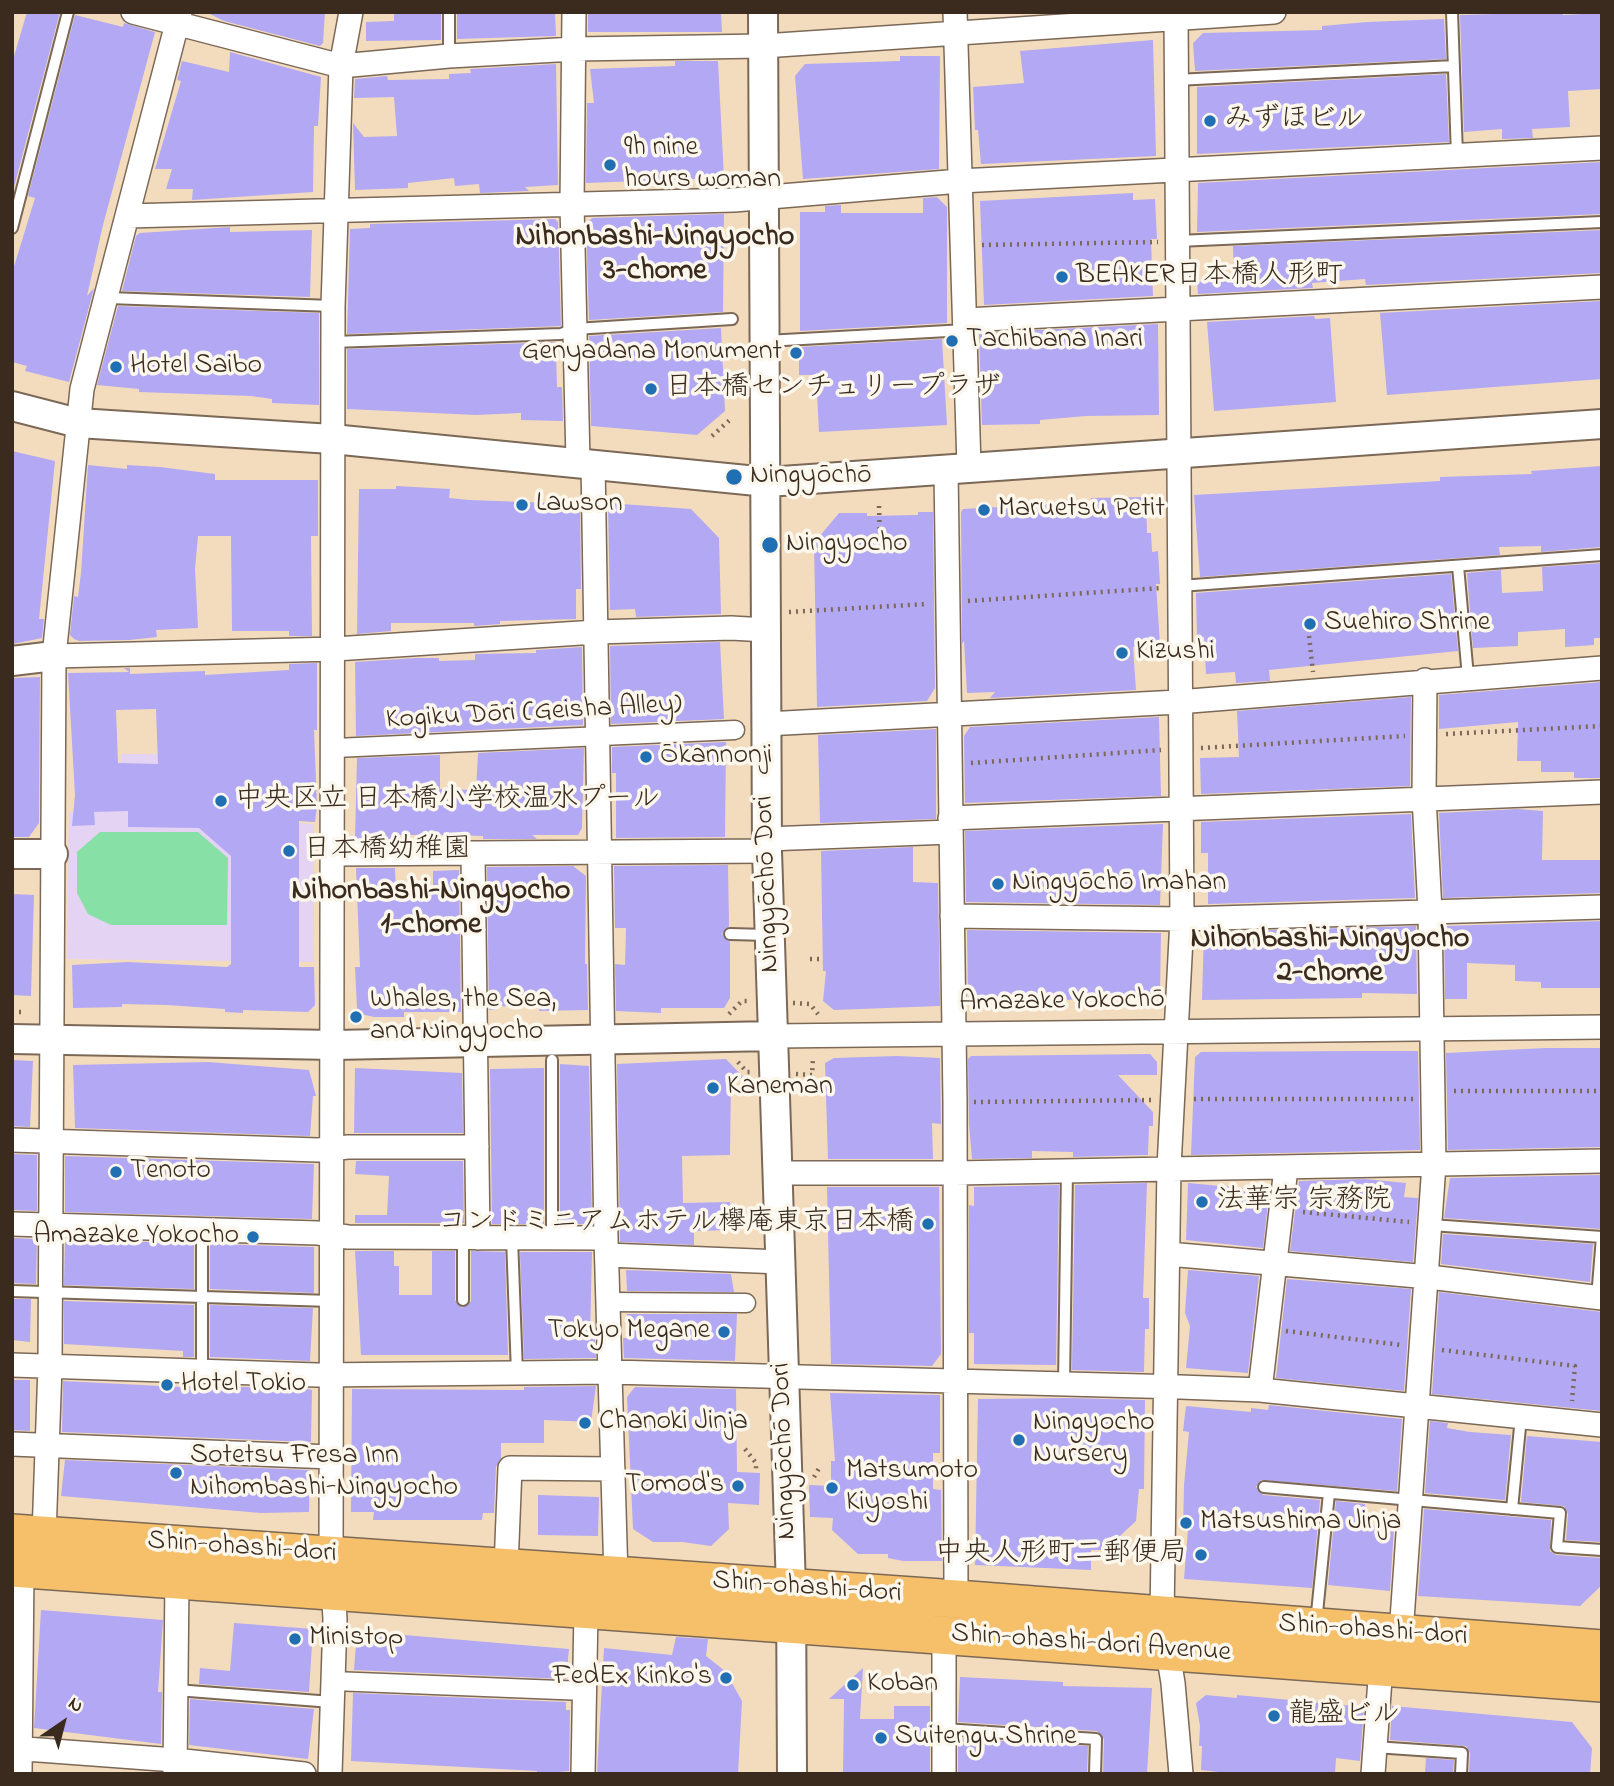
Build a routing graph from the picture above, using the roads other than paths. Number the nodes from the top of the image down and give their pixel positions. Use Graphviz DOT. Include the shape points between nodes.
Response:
graph roads {
  1 [pos="68,12"];
  2 [pos="133,12"];
  3 [pos="351,12"];
  4 [pos="449,12"];
  5 [pos="574,12"];
  6 [pos="763,12"];
  7 [pos="1275,12"];
  8 [pos="1452,12"];
  9 [pos="1176,16"];
  10 [pos="178,18"];
  11 [pos="955,22"];
  12 [pos="763,46"];
  13 [pos="575,48"];
  14 [pos="449,55"];
  15 [pos="341,66"];
  16 [pos="1454,66"];
  17 [pos="1175,80"];
  18 [pos="1602,148"];
  19 [pos="1457,156"];
  20 [pos="1176,169"];
  21 [pos="960,181"];
  22 [pos="762,196"];
  23 [pos="572,204"];
  24 [pos="338,212"];
  25 [pos="127,216"];
  26 [pos="1602,222"];
  27 [pos="12,228"];
  28 [pos="1170,241"];
  29 [pos="1602,287"];
  30 [pos="108,298"];
  31 [pos="333,306"];
  32 [pos="1177,308"];
  33 [pos="732,319"];
  34 [pos="966,325"];
  35 [pos="575,330"];
  36 [pos="765,341"];
  37 [pos="332,342"];
  38 [pos="12,406"];
  39 [pos="78,423"];
  40 [pos="1602,424"];
  41 [pos="332,439"];
  42 [pos="1181,453"];
  43 [pos="586,462"];
  44 [pos="958,468"];
  45 [pos="767,482"];
  46 [pos="1602,555"];
  47 [pos="1458,566"];
  48 [pos="1180,586"];
  49 [pos="766,621"];
  50 [pos="596,632"];
  51 [pos="335,649"];
  52 [pos="54,656"];
  53 [pos="12,661"];
  54 [pos="1602,668"];
  55 [pos="1468,677"];
  56 [pos="1425,680"];
  57 [pos="1178,702"];
  58 [pos="947,714"];
  59 [pos="766,724"];
  60 [pos="735,730"];
  61 [pos="597,739"];
  62 [pos="335,748"];
  63 [pos="1602,792"];
  64 [pos="1424,797"];
  65 [pos="1180,806"];
  66 [pos="950,825"];
  67 [pos="767,845"];
  68 [pos="12,854"];
  69 [pos="334,854"];
  70 [pos="473,854"];
  71 [pos="599,854"];
  72 [pos="53,855"];
  73 [pos="1602,908"];
  74 [pos="1430,911"];
  75 [pos="952,916"];
  76 [pos="1182,919"];
  77 [pos="730,934"];
  78 [pos="770,936"];
  79 [pos="1430,1027"];
  80 [pos="1602,1027"];
  81 [pos="1177,1031"];
  82 [pos="955,1034"];
  83 [pos="774,1036"];
  84 [pos="12,1039"];
  85 [pos="603,1040"];
  86 [pos="51,1041"];
  87 [pos="475,1042"];
  88 [pos="334,1045"];
  89 [pos="552,1060"];
  90 [pos="12,1140"];
  91 [pos="51,1140"];
  92 [pos="477,1147"];
  93 [pos="334,1149"];
  94 [pos="1602,1161"];
  95 [pos="1434,1164"];
  96 [pos="1169,1167"];
  97 [pos="1286,1168"];
  98 [pos="1067,1170"];
  99 [pos="779,1173"];
  100 [pos="955,1173"];
  101 [pos="12,1224"];
  102 [pos="50,1225"];
  103 [pos="1431,1225"];
  104 [pos="202,1229"];
  105 [pos="332,1235"];
  106 [pos="552,1237"];
  107 [pos="470,1238"];
  108 [pos="512,1238"];
  109 [pos="607,1247"];
  110 [pos="1168,1254"];
  111 [pos="781,1262"];
  112 [pos="1275,1264"];
  113 [pos="1429,1277"];
  114 [pos="12,1291"];
  115 [pos="50,1291"];
  116 [pos="202,1296"];
  117 [pos="1600,1298"];
  118 [pos="463,1300"];
  119 [pos="332,1301"];
  120 [pos="608,1302"];
  121 [pos="746,1303"];
  122 [pos="12,1365"];
  123 [pos="50,1366"];
  124 [pos="202,1369"];
  125 [pos="611,1372"];
  126 [pos="517,1373"];
  127 [pos="332,1375"];
  128 [pos="783,1376"];
  129 [pos="956,1383"];
  130 [pos="1064,1385"];
  131 [pos="1168,1387"];
  132 [pos="1260,1390"];
  133 [pos="1418,1407"];
  134 [pos="1521,1417"];
  135 [pos="1602,1425"];
  136 [pos="12,1444"];
  137 [pos="47,1446"];
  138 [pos="331,1457"];
  139 [pos="613,1469"];
  140 [pos="1264,1487"];
  141 [pos="1329,1493"];
  142 [pos="1411,1502"];
  143 [pos="1511,1509"];
  144 [pos="28,1534"];
  145 [pos="1602,1550"];
  146 [pos="506,1567"];
  147 [pos="17,1568"];
  148 [pos="333,1573"];
  149 [pos="616,1577"];
  150 [pos="177,1578"];
  151 [pos="791,1588"];
  152 [pos="956,1599"];
  153 [pos="586,1610"];
  154 [pos="790,1625"];
  155 [pos="1316,1627"];
  156 [pos="944,1633"];
  157 [pos="1165,1633"];
  158 [pos="1401,1634"];
  159 [pos="1602,1649"];
  160 [pos="17,1661"];
  161 [pos="1381,1666"];
  162 [pos="1602,1683"];
  163 [pos="176,1690"];
  164 [pos="333,1691"];
  165 [pos="585,1691"];
  166 [pos="944,1730"];
  167 [pos="1375,1747"];
  168 [pos="16,1749"];
  169 [pos="175,1767"];
  170 [pos="230,1770"];
  171 [pos="20,1774"];
  172 [pos="304,1774"];
  173 [pos="330,1774"];
  174 [pos="583,1774"];
  175 [pos="792,1774"];
  176 [pos="944,1774"];
  177 [pos="1094,1774"];
  178 [pos="1181,1774"];
  179 [pos="1373,1774"];
  180 [pos="1461,1774"];
  1 -- 27 [label="lane"];
  2 -- 10 [label="street"];
  3 -- 15 [label="street"];
  4 -- 14 [label="lane"];
  5 -- 13 [label="street"];
  6 -- 12 [label="street, Ningyōchō Dori"];
  7 -- 9 [label="street"];
  8 -- 16 [label="lane"];
  9 -- 11 [label="street"];
  9 -- 17 [label="street"];
  10 -- 15 [label="street"];
  10 -- 25 [label="street"];
  11 -- 12 [label="street"];
  11 -- 21 [label="street"];
  12 -- 13 [label="street"];
  12 -- 22 [label="street, Ningyōchō Dori"];
  13 -- 14 [label="street"];
  13 -- 23 [label="street"];
  14 -- 15 [label="street"];
  15 -- 24 [label="street"];
  16 -- 17 [label="lane"];
  16 -- 19 [label="lane"];
  17 -- 20 [label="street"];
  18 -- 19 [label="street"];
  19 -- 20 [label="street"];
  20 -- 21 [label="street"];
  20 -- 28 [label="street"];
  21 -- 22 [label="street"];
  21 -- 34 [label="street"];
  22 -- 23 [label="street"];
  22 -- 36 [label="street, Ningyōchō Dori"];
  23 -- 24 [label="street"];
  23 -- 35 [label="street"];
  24 -- 25 [label="street"];
  24 -- 31 [label="street"];
  25 -- 30 [label="street"];
  26 -- 28 [label="lane"];
  28 -- 32 [label="street"];
  29 -- 32 [label="street"];
  30 -- 31 [label="lane"];
  30 -- 39 [label="street" via="82,389"];
  31 -- 37 [label="street"];
  32 -- 34 [label="street"];
  32 -- 42 [label="street"];
  33 -- 35 [label="lane"];
  34 -- 36 [label="lane"];
  34 -- 44 [label="street"];
  35 -- 37 [label="lane"];
  35 -- 43 [label="street"];
  36 -- 45 [label="street, Ningyōchō Dori"];
  37 -- 41 [label="street"];
  38 -- 39 [label="street"];
  39 -- 41 [label="street"];
  39 -- 52 [label="street"];
  40 -- 42 [label="street"];
  41 -- 43 [label="street"];
  41 -- 51 [label="street"];
  42 -- 44 [label="street"];
  42 -- 48 [label="street"];
  43 -- 45 [label="street"];
  43 -- 50 [label="street"];
  44 -- 45 [label="street"];
  44 -- 58 [label="street" via="946,603"];
  45 -- 49 [label="street, Ningyōchō Dori"];
  46 -- 47 [label="lane"];
  47 -- 48 [label="lane"];
  47 -- 55 [label="lane"];
  48 -- 57 [label="street"];
  49 -- 50 [label="street" via="731,628"];
  49 -- 59 [label="street, Ningyōchō Dori"];
  50 -- 51 [label="street"];
  50 -- 61 [label="street"];
  51 -- 52 [label="street"];
  51 -- 62 [label="street"];
  52 -- 53 [label="street"];
  52 -- 72 [label="street"];
  54 -- 55 [label="street"];
  55 -- 56 [label="street"];
  56 -- 57 [label="street"];
  56 -- 64 [label="street"];
  57 -- 58 [label="street"];
  57 -- 65 [label="street"];
  58 -- 59 [label="street"];
  58 -- 66 [label="street"];
  59 -- 67 [label="street, Ningyōchō Dori"];
  60 -- 61 [label="street, Kogiku Dōri (Geisha Alley)"];
  61 -- 62 [label="street, Kogiku Dōri (Geisha Alley)"];
  61 -- 71 [label="street"];
  62 -- 69 [label="street"];
  63 -- 64 [label="street"];
  64 -- 65 [label="street"];
  64 -- 74 [label="street"];
  65 -- 66 [label="street"];
  65 -- 76 [label="street"];
  66 -- 67 [label="street"];
  66 -- 75 [label="street"];
  67 -- 71 [label="street"];
  67 -- 78 [label="street, Ningyōchō Dori"];
  68 -- 72 [label="street"];
  69 -- 70 [label="street"];
  69 -- 88 [label="street"];
  70 -- 71 [label="street"];
  70 -- 87 [label="street"];
  71 -- 85 [label="street"];
  72 -- 86 [label="street"];
  73 -- 74 [label="street"];
  74 -- 76 [label="street"];
  74 -- 79 [label="street"];
  75 -- 76 [label="street"];
  75 -- 82 [label="street"];
  76 -- 81 [label="street"];
  77 -- 78 [label="lane"];
  78 -- 83 [label="street, Ningyōchō Dori"];
  79 -- 80 [label="street, Amazake Yokochō"];
  79 -- 81 [label="street, Amazake Yokochō"];
  79 -- 95 [label="street"];
  81 -- 82 [label="street, Amazake Yokochō"];
  81 -- 96 [label="street"];
  82 -- 83 [label="street, Amazake Yokochō"];
  82 -- 100 [label="street"];
  83 -- 85 [label="street"];
  83 -- 99 [label="street, Ningyōchō Dori"];
  84 -- 86 [label="street"];
  85 -- 87 [label="street"];
  85 -- 109 [label="street"];
  86 -- 88 [label="street"];
  86 -- 91 [label="street"];
  87 -- 88 [label="street"];
  87 -- 92 [label="street"];
  88 -- 93 [label="street"];
  89 -- 106 [label="lane"];
  90 -- 91 [label="street"];
  91 -- 93 [label="street"];
  91 -- 102 [label="street"];
  92 -- 93 [label="street"];
  92 -- 107 [label="street"];
  93 -- 105 [label="street"];
  94 -- 95 [label="street"];
  95 -- 97 [label="street"];
  95 -- 103 [label="street"];
  96 -- 97 [label="street"];
  96 -- 98 [label="street"];
  96 -- 110 [label="street"];
  97 -- 112 [label="street"];
  98 -- 100 [label="street"];
  98 -- 130 [label="lane"];
  99 -- 100 [label="street"];
  99 -- 111 [label="street, Ningyōchō Dori"];
  100 -- 129 [label="street"];
  101 -- 102 [label="street"];
  102 -- 104 [label="street"];
  102 -- 115 [label="street"];
  103 -- 113 [label="street"];
  103 -- 117 [label="lane" via="1602,1237"];
  104 -- 105 [label="street"];
  104 -- 116 [label="lane"];
  105 -- 107 [label="street"];
  105 -- 119 [label="street"];
  106 -- 108 [label="street"];
  106 -- 109 [label="street"];
  107 -- 108 [label="street"];
  107 -- 118 [label="lane"];
  108 -- 126 [label="lane"];
  109 -- 111 [label="street"];
  109 -- 120 [label="street"];
  110 -- 112 [label="street"];
  110 -- 131 [label="street"];
  111 -- 128 [label="street, Ningyōchō Dori"];
  112 -- 113 [label="street"];
  112 -- 132 [label="street"];
  113 -- 117 [label="street"];
  113 -- 133 [label="street"];
  114 -- 115 [label="lane"];
  115 -- 116 [label="lane"];
  115 -- 123 [label="street"];
  116 -- 119 [label="lane"];
  116 -- 124 [label="lane"];
  119 -- 127 [label="street"];
  120 -- 121 [label="street"];
  120 -- 125 [label="street"];
  122 -- 123 [label="street"];
  123 -- 124 [label="street"];
  123 -- 137 [label="street"];
  124 -- 127 [label="street"];
  125 -- 126 [label="street"];
  125 -- 128 [label="street"];
  125 -- 139 [label="street"];
  126 -- 127 [label="street"];
  127 -- 138 [label="street"];
  128 -- 129 [label="street"];
  128 -- 151 [label="street, Ningyōchō Dori"];
  129 -- 130 [label="street"];
  129 -- 152 [label="street"];
  130 -- 131 [label="street"];
  131 -- 132 [label="street"];
  131 -- 157 [label="street"];
  132 -- 133 [label="street"];
  133 -- 134 [label="street"];
  133 -- 142 [label="street"];
  134 -- 135 [label="street"];
  134 -- 143 [label="lane"];
  136 -- 137 [label="street"];
  137 -- 138 [label="street"];
  137 -- 144 [label="street"];
  138 -- 148 [label="street"];
  139 -- 146 [label="street" via="510,1468"];
  139 -- 149 [label="street"];
  140 -- 141 [label="lane"];
  141 -- 142 [label="lane"];
  141 -- 155 [label="lane"];
  142 -- 143 [label="lane"];
  142 -- 158 [label="street"];
  143 -- 145 [label="lane" via="1560,1513 1557,1548"];
  144 -- 148 [label="main road, Shin-ohashi-dori"];
  146 -- 148 [label="main road, Shin-ohashi-dori"];
  146 -- 149 [label="main road, Shin-ohashi-dori"];
  147 -- 150 [label="main road, Shin-ohashi-dori"];
  147 -- 160 [label="street"];
  148 -- 150 [label="main road, Shin-ohashi-dori"];
  148 -- 153 [label="main road, Shin-ohashi-dori"];
  148 -- 164 [label="street"];
  149 -- 151 [label="main road, Shin-ohashi-dori"];
  150 -- 163 [label="street"];
  151 -- 152 [label="main road, Shin-ohashi-dori"];
  151 -- 154 [label="street, Ningyōchō Dori"];
  152 -- 157 [label="main road, Shin-ohashi-dori"];
  153 -- 154 [label="main road, Shin-ohashi-dori"];
  153 -- 165 [label="street"];
  154 -- 156 [label="main road, Shin-ohashi-dori Avenue"];
  154 -- 175 [label="street, Ningyōchō Dori"];
  155 -- 157 [label="main road, Shin-ohashi-dori"];
  155 -- 158 [label="main road, Shin-ohashi-dori"];
  156 -- 157 [label="main road, Shin-ohashi-dori Avenue"];
  156 -- 166 [label="street"];
  157 -- 161 [label="main road, Shin-ohashi-dori Avenue"];
  157 -- 178 [label="street"];
  158 -- 159 [label="main road, Shin-ohashi-dori"];
  160 -- 168 [label="street"];
  161 -- 162 [label="main road, Shin-ohashi-dori Avenue"];
  161 -- 167 [label="street"];
  163 -- 164 [label="lane"];
  163 -- 169 [label="street"];
  164 -- 165 [label="street"];
  164 -- 173 [label="street"];
  165 -- 174 [label="street"];
  166 -- 176 [label="street"];
  166 -- 177 [label="lane" via="1096,1739"];
  167 -- 179 [label="street"];
  167 -- 180 [label="lane" via="1462,1754"];
  168 -- 169 [label="street"];
  168 -- 171 [label="street"];
  169 -- 170 [label="street"];
  170 -- 172 [label="street"];
}
